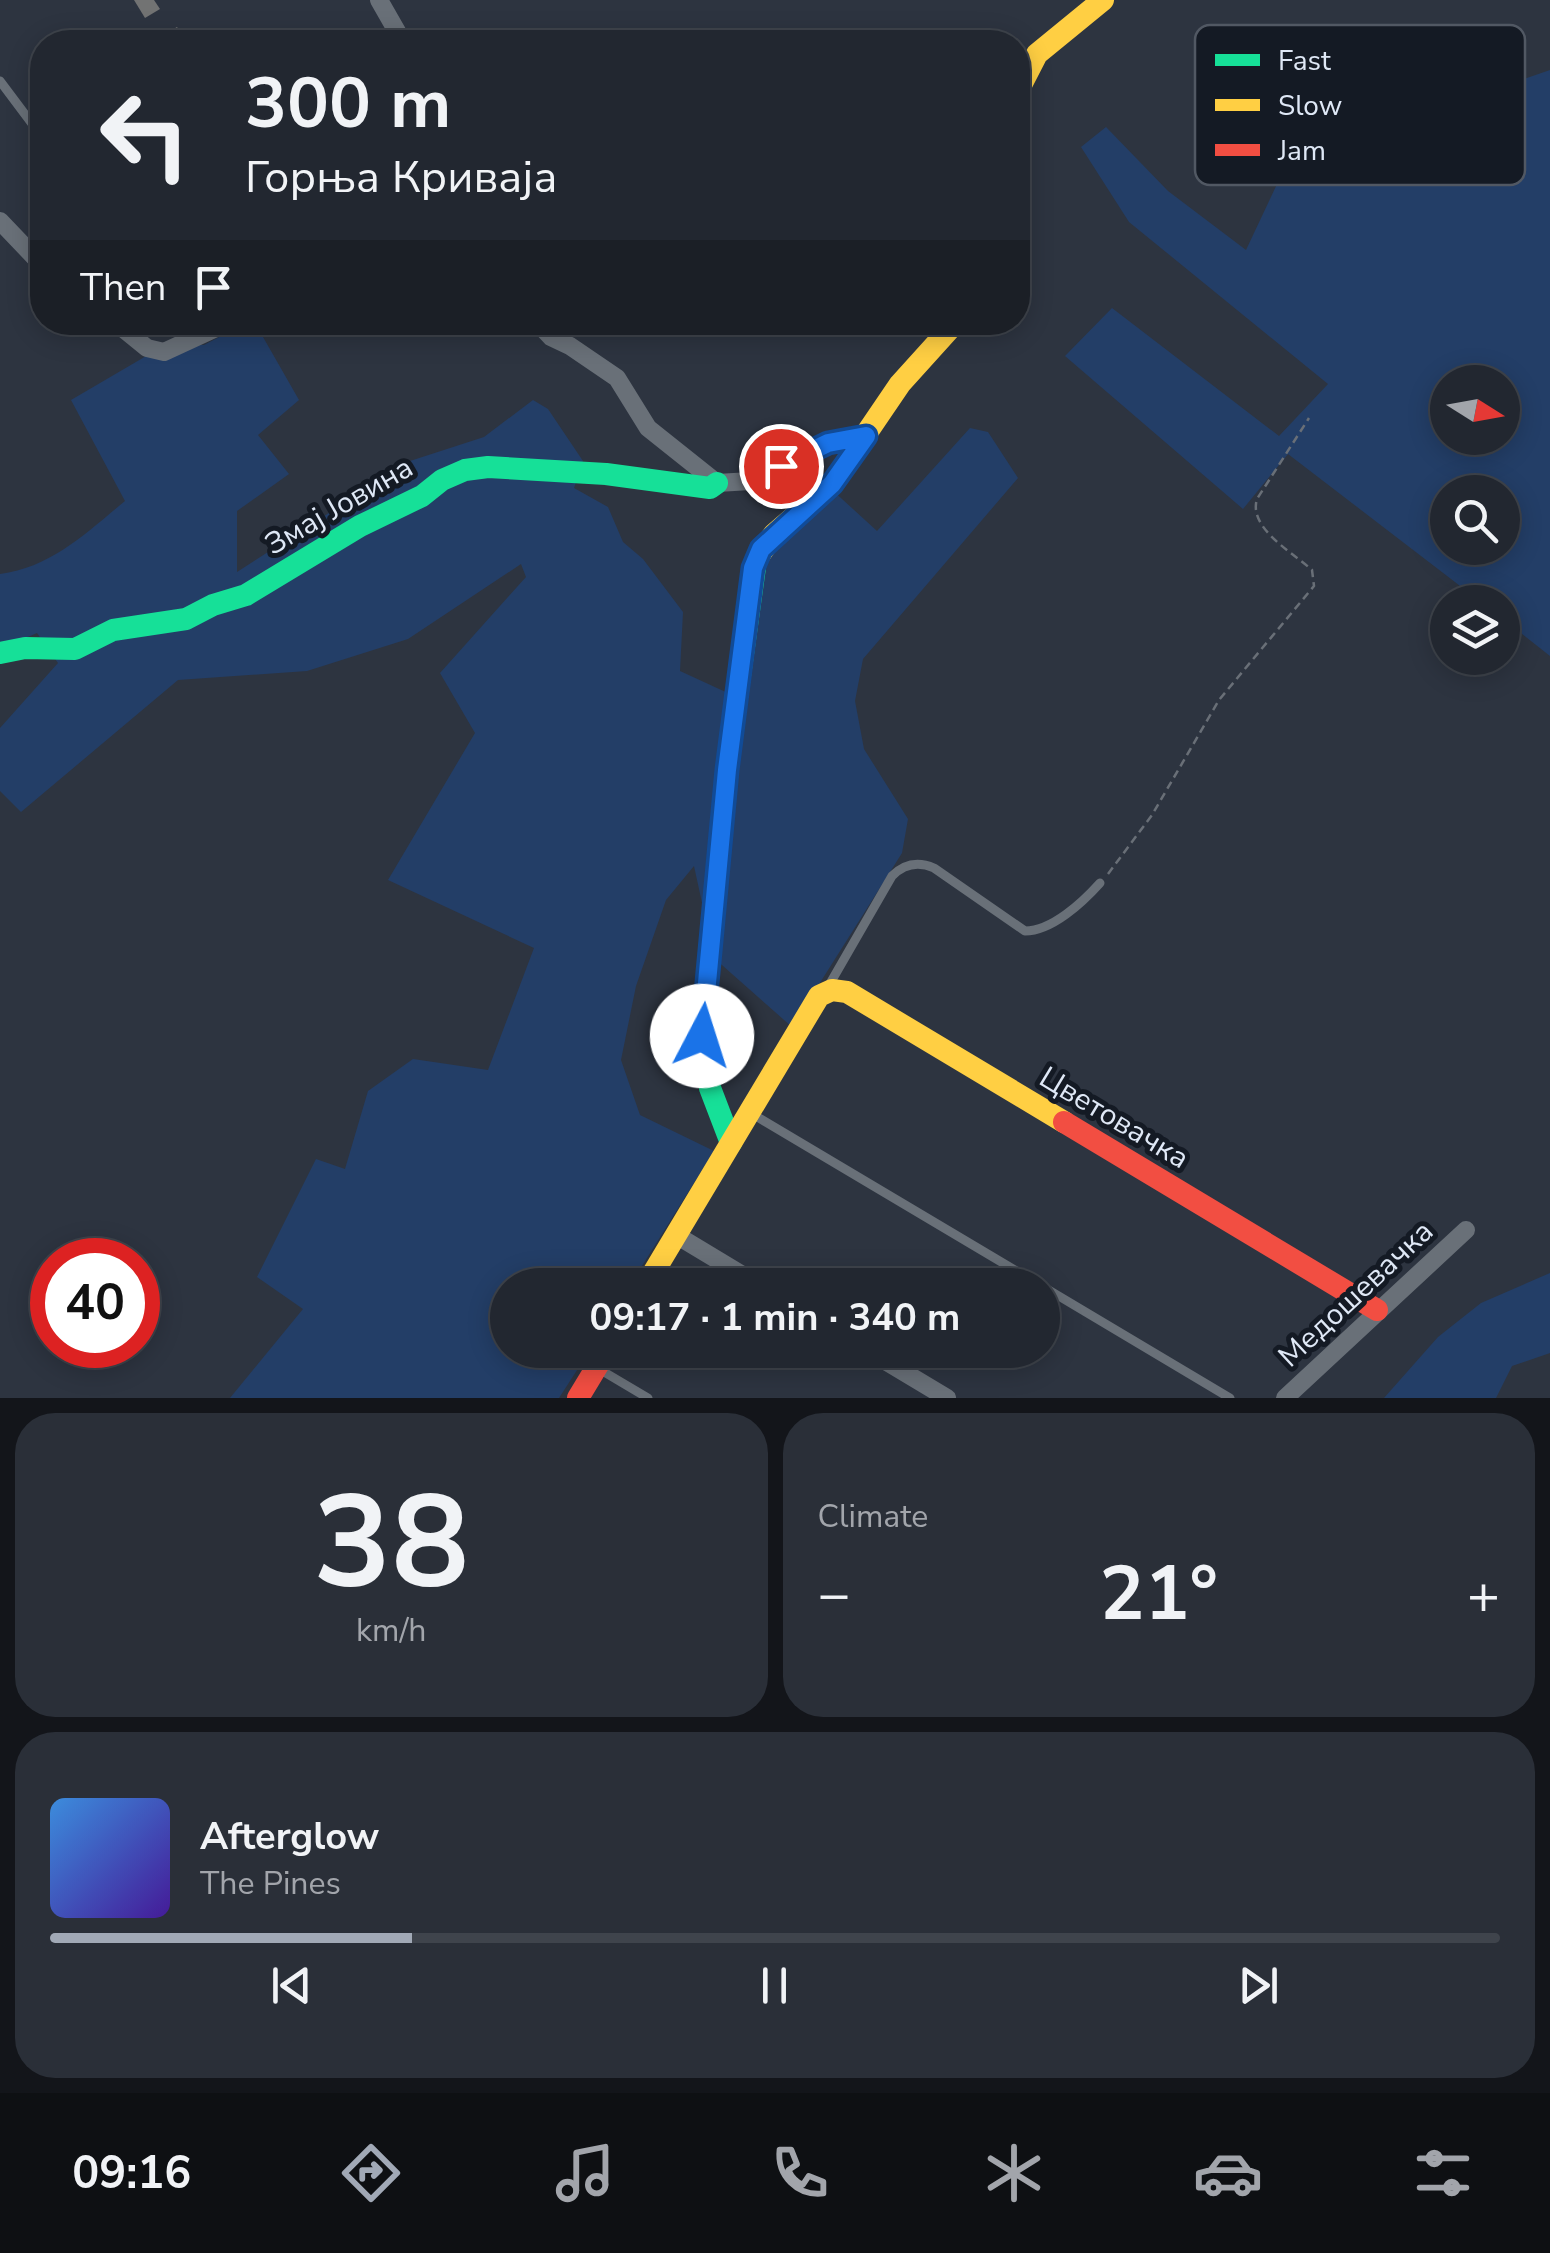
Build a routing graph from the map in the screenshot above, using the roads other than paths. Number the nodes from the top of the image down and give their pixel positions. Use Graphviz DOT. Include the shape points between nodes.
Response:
graph roads {
  1 [pos="379,0"];
  2 [pos="1103,0"];
  3 [pos="396,30"];
  4 [pos="1030,68"];
  5 [pos="0,80"];
  6 [pos="30,121"];
  7 [pos="0,221"];
  8 [pos="30,252"];
  9 [pos="130,335"];
  10 [pos="201,335"];
  11 [pos="549,335"];
  12 [pos="944,335"];
  13 [pos="866,436"];
  14 [pos="717,483"];
  15 [pos="0,653"];
  16 [pos="1100,883"];
  17 [pos="823,993"];
  18 [pos="752,1113"];
  19 [pos="731,1143"];
  20 [pos="1466,1230"];
  21 [pos="676,1235"];
  22 [pos="656,1268"];
  23 [pos="731,1268"];
  24 [pos="1011,1268"];
  25 [pos="1060,1297"];
  26 [pos="1377,1310"];
  27 [pos="596,1368"];
  28 [pos="613,1368"];
  29 [pos="898,1368"];
  30 [pos="578,1398"];
  31 [pos="648,1398"];
  32 [pos="948,1398"];
  33 [pos="1230,1398"];
  34 [pos="1285,1398"];
  1 -- 3 [label="street"];
  2 -- 4 [label="street" via="1037,54"];
  5 -- 6 [label="lane"];
  7 -- 8 [label="street"];
  9 -- 10 [label="street" via="164,352"];
  11 -- 14 [label="street" via="616,378 648,428"];
  12 -- 13 [label="street"];
  13 -- 14 [label="street" via="828,443 751,481"];
  13 -- 19 [label="street" via="832,484 761,549 749,589 702,1036 710,1088"];
  14 -- 15 [label="street, Змај Јовина" via="710,488 606,474 465,470 246,595 186,619 113,630 69,650"];
  16 -- 17 [label="lane" via="1043,928 1025,931 934,868 905,866 892,876"];
  17 -- 18 [label="street"];
  17 -- 26 [label="street, Цветовачка" via="847,992"];
  18 -- 19 [label="street"];
  18 -- 24 [label="lane"];
  19 -- 21 [label="street"];
  20 -- 26 [label="street, Медошевачка"];
  21 -- 22 [label="street"];
  21 -- 23 [label="street"];
  25 -- 33 [label="lane"];
  26 -- 34 [label="street, Медошевачка"];
  27 -- 30 [label="street"];
  28 -- 31 [label="lane"];
  29 -- 32 [label="street"];
}
